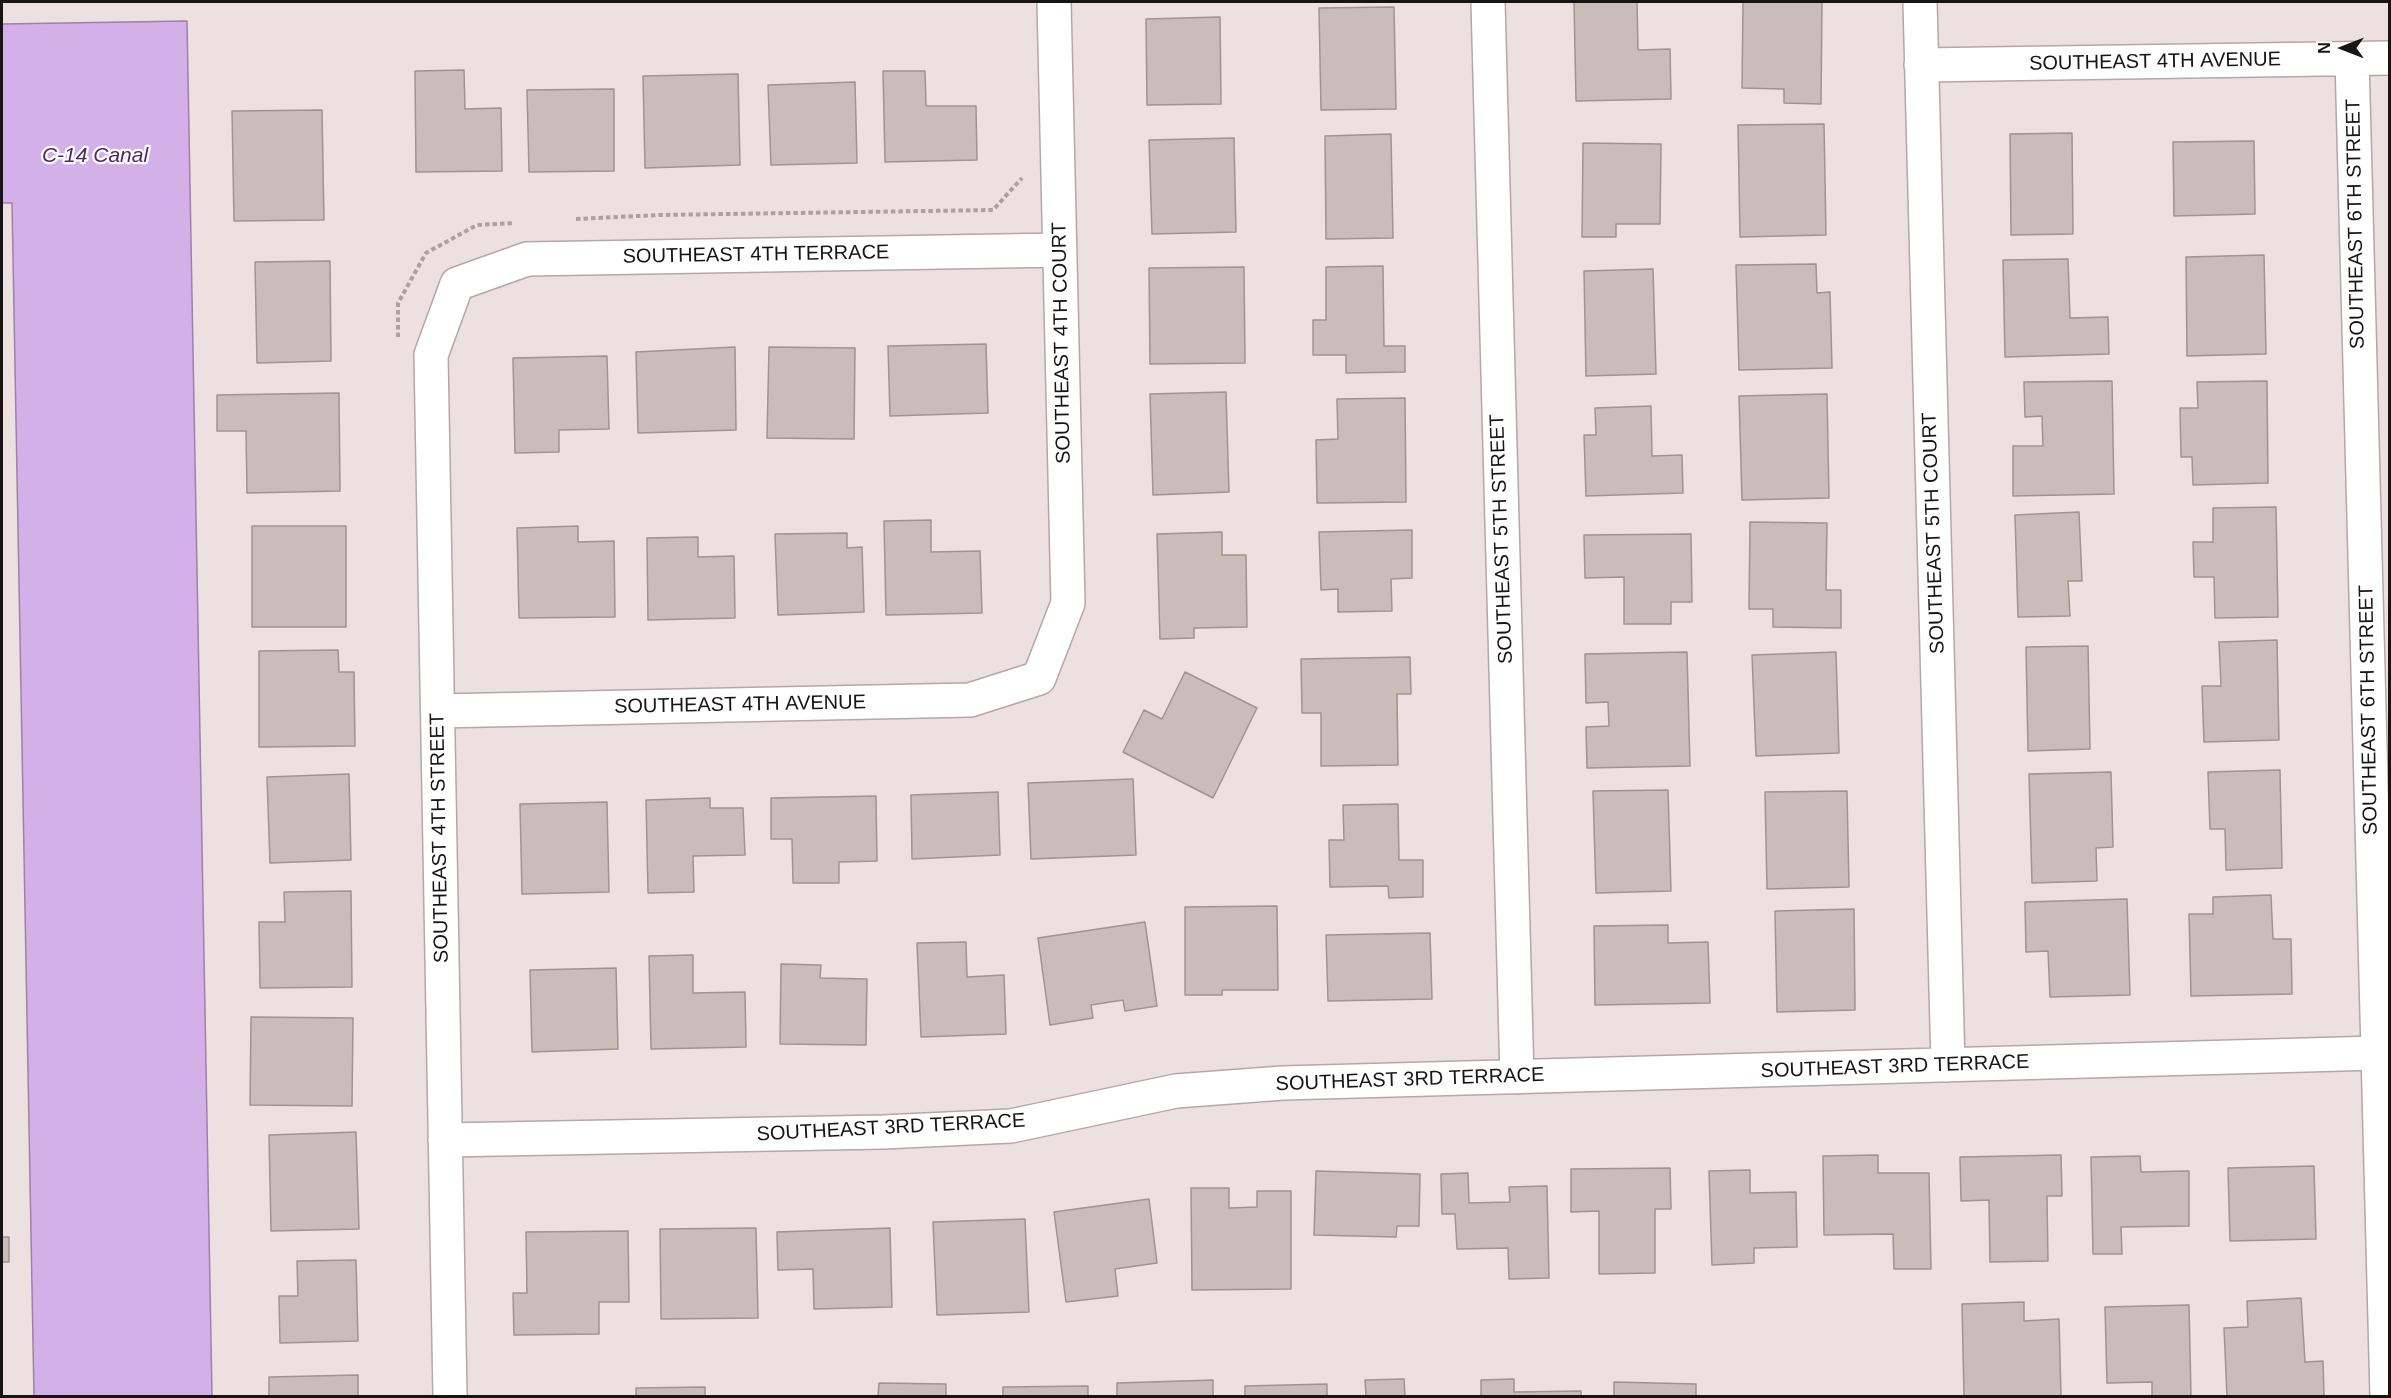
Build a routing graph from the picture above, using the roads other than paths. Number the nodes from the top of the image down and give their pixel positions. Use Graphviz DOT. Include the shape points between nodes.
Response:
graph roads {
  1 [pos="1054,2"];
  2 [pos="1488,2"];
  3 [pos="1920,2"];
  4 [pos="2390,58"];
  5 [pos="2352,59"];
  6 [pos="1921,66"];
  7 [pos="1060,250"];
  8 [pos="457,284"];
  9 [pos="1039,678"];
  10 [pos="438,711"];
  11 [pos="2378,1053"];
  12 [pos="1948,1065"];
  13 [pos="1517,1077"];
  14 [pos="445,1140"];
  15 [pos="450,1396"];
  16 [pos="2387,1396"];
  1 -- 7 [label="street, SOUTHEAST 4TH COURT"];
  2 -- 13 [label="street, SOUTHEAST 5TH STREET"];
  3 -- 6 [label="street, SOUTHEAST 5TH COURT"];
  4 -- 5 [label="street, SOUTHEAST 4TH AVENUE"];
  5 -- 6 [label="street, SOUTHEAST 4TH AVENUE"];
  5 -- 11 [label="street, SOUTHEAST 6TH STREET"];
  6 -- 12 [label="street, SOUTHEAST 5TH COURT"];
  7 -- 8 [label="street, SOUTHEAST 4TH TERRACE" via="527,259"];
  7 -- 9 [label="street, SOUTHEAST 4TH COURT" via="1068,603"];
  8 -- 10 [label="street, SOUTHEAST 4TH STREET" via="431,355"];
  9 -- 10 [label="street, SOUTHEAST 4TH AVENUE" via="970,700"];
  10 -- 14 [label="street, SOUTHEAST 4TH STREET"];
  11 -- 12 [label="street, SOUTHEAST 3RD TERRACE"];
  11 -- 16 [label="street, SOUTHEAST 6TH STREET"];
  12 -- 13 [label="street, SOUTHEAST 3RD TERRACE"];
  13 -- 14 [label="street, SOUTHEAST 3RD TERRACE" via="1282,1083 1176,1091 1011,1126"];
  14 -- 15 [label="street, SOUTHEAST 4TH STREET"];
}
